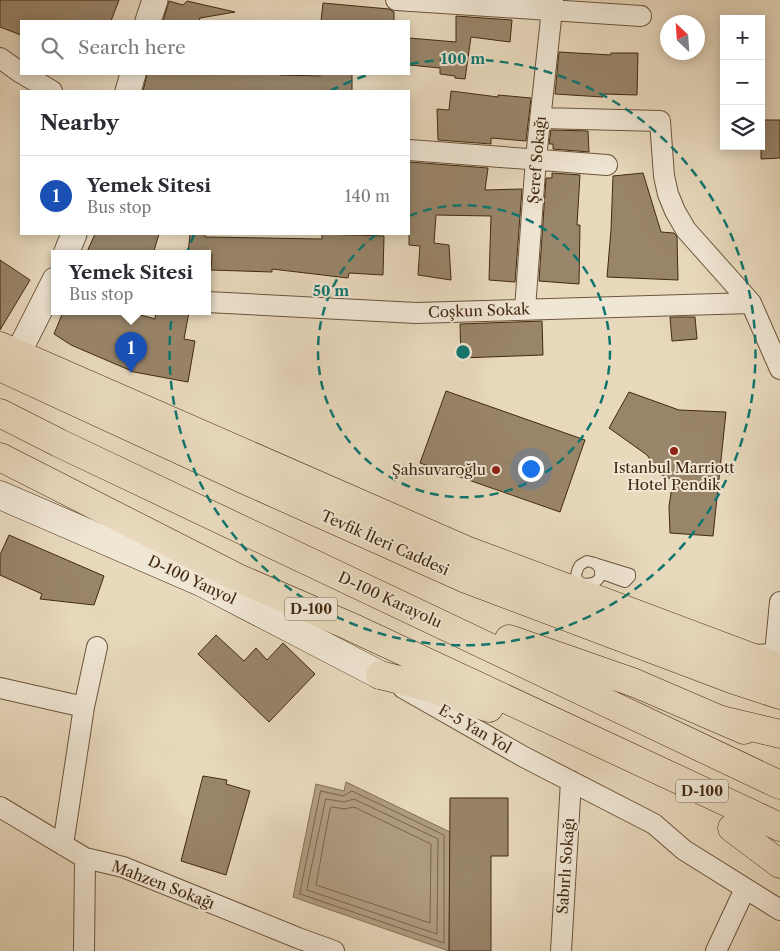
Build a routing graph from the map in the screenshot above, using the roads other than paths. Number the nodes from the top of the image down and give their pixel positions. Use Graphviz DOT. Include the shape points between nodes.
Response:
graph roads {
  1 [pos="154,0"];
  2 [pos="396,0"];
  3 [pos="553,6"];
  4 [pos="641,16"];
  5 [pos="148,20"];
  6 [pos="0,58"];
  7 [pos="20,72"];
  8 [pos="25,75"];
  9 [pos="134,75"];
  10 [pos="50,90"];
  11 [pos="128,90"];
  12 [pos="541,118"];
  13 [pos="410,150"];
  14 [pos="536,158"];
  15 [pos="607,165"];
  16 [pos="74,235"];
  17 [pos="68,250"];
  18 [pos="51,288"];
  19 [pos="211,302"];
  20 [pos="752,303"];
  21 [pos="525,309"];
  22 [pos="7,359"];
  23 [pos="780,369"];
  24 [pos="0,413"];
  25 [pos="0,457"];
  26 [pos="0,495"];
  27 [pos="594,563"];
  28 [pos="600,573"];
  29 [pos="582,588"];
  30 [pos="382,596"];
  31 [pos="780,602"];
  32 [pos="569,618"];
  33 [pos="97,647"];
  34 [pos="745,655"];
  35 [pos="780,668"];
  36 [pos="380,675"];
  37 [pos="734,680"];
  38 [pos="0,688"];
  39 [pos="780,695"];
  40 [pos="84,707"];
  41 [pos="722,720"];
  42 [pos="780,734"];
  43 [pos="780,746"];
  44 [pos="624,755"];
  45 [pos="572,782"];
  46 [pos="780,785"];
  47 [pos="0,807"];
  48 [pos="780,827"];
  49 [pos="732,828"];
  50 [pos="63,845"];
  51 [pos="780,853"];
  52 [pos="85,858"];
  53 [pos="780,864"];
  54 [pos="745,889"];
  55 [pos="780,910"];
  56 [pos="298,945"];
  57 [pos="84,951"];
  58 [pos="334,951"];
  59 [pos="561,951"];
  60 [pos="716,951"];
  1 -- 5 [label="street"];
  2 -- 3 [label="street"];
  3 -- 4 [label="street"];
  3 -- 12 [label="street, Şeref Sokağı"];
  6 -- 7 [label="street"];
  8 -- 10 [label="street"];
  9 -- 11 [label="street"];
  12 -- 14 [label="street, Şeref Sokağı"];
  12 -- 20 [label="street" via="660,121 664,176 675,211 692,236"];
  13 -- 14 [label="street"];
  14 -- 15 [label="street"];
  14 -- 21 [label="street, Şeref Sokağı"];
  16 -- 17 [label="street"];
  18 -- 22 [label="street"];
  19 -- 21 [label="street, Coşkun Sokak" via="416,314"];
  20 -- 21 [label="street, Coşkun Sokak"];
  20 -- 23 [label="street"];
  22 -- 29 [label="main road, Tevfik İleri Caddesi" via="449,543"];
  22 -- 32 [label="main road, Tevfik İleri Caddesi" via="448,571"];
  24 -- 30 [label="main road, D-100 Karayolu / D-100"];
  25 -- 44 [label="main road, D-100" via="238,578 347,625"];
  26 -- 36 [label="main road, D-100 Yanyol" via="203,582"];
  27 -- 28 [label="lane"];
  27 -- 28 [label="lane" via="630,574 630,577 625,582"];
  27 -- 29 [label="lane" via="583,562 576,572"];
  28 -- 29 [label="lane" via="594,583"];
  29 -- 32 [label="main road"];
  29 -- 34 [label="main road, Tevfik İleri Caddesi"];
  30 -- 41 [label="main road" via="635,683"];
  30 -- 46 [label="main road, D-100 Karayolu / D-100"];
  31 -- 34 [label="street" via="775,654"];
  32 -- 37 [label="main road, Tevfik İleri Caddesi"];
  33 -- 40 [label="street"];
  34 -- 35 [label="main road, Tevfik İleri Caddesi"];
  34 -- 37 [label="street"];
  36 -- 44 [label="main road" via="427,687"];
  36 -- 45 [label="street, E-5 Yan Yol"];
  37 -- 39 [label="main road, Tevfik İleri Caddesi"];
  38 -- 40 [label="street"];
  40 -- 50 [label="street"];
  41 -- 42 [label="main road"];
  41 -- 43 [label="main road"];
  44 -- 48 [label="main road, D-100"];
  44 -- 49 [label="main road"];
  45 -- 54 [label="street, E-5 Yan Yol" via="654,824 684,850"];
  45 -- 59 [label="street, Sabırlı Sokağı"];
  47 -- 50 [label="street, Mahzen Sokağı"];
  49 -- 51 [label="main road"];
  49 -- 53 [label="main road"];
  50 -- 52 [label="street, Mahzen Sokağı"];
  52 -- 56 [label="street, Mahzen Sokağı" via="123,867"];
  52 -- 57 [label="street"];
  54 -- 55 [label="street, E-5 Yan Yol"];
  54 -- 60 [label="street"];
  56 -- 58 [label="street, Mahzen Sokağı"];
}
